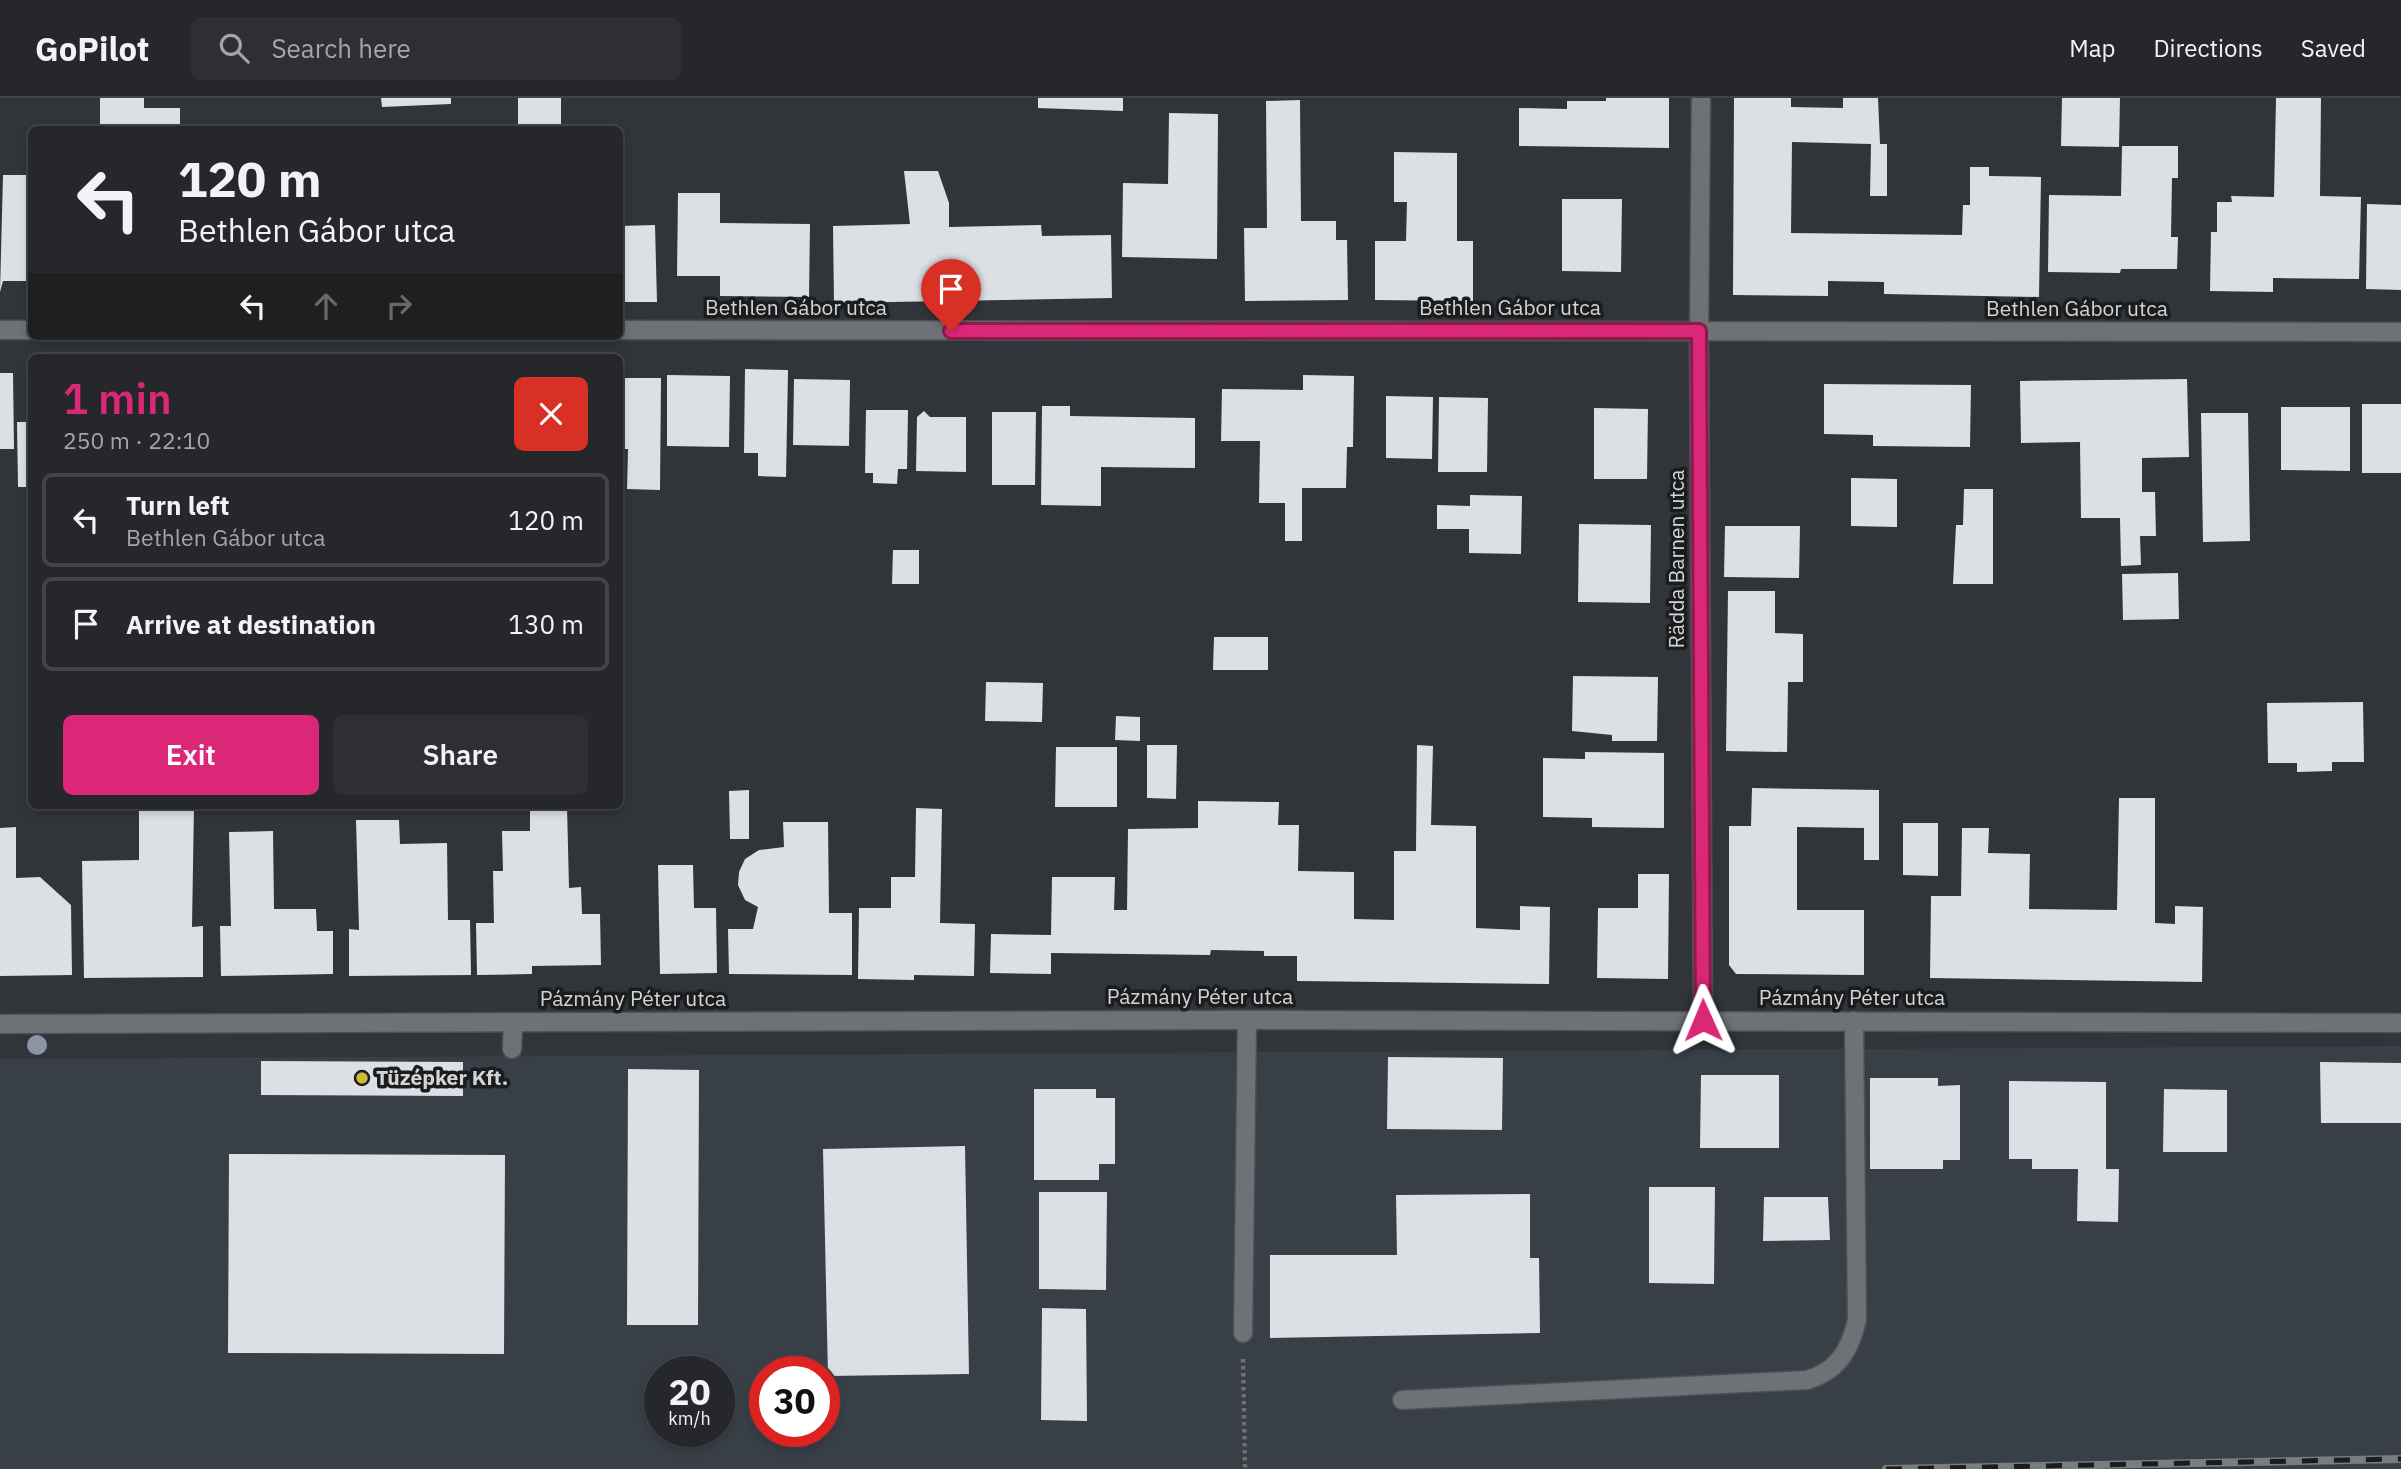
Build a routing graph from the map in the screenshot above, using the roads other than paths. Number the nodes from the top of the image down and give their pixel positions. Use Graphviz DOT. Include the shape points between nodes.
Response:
graph roads {
  1 [pos="1701,98"];
  2 [pos="0,330"];
  3 [pos="28,330"];
  4 [pos="623,330"];
  5 [pos="1699,331"];
  6 [pos="2401,332"];
  7 [pos="1247,1020"];
  8 [pos="1703,1020"];
  9 [pos="1854,1021"];
  10 [pos="513,1022"];
  11 [pos="2401,1023"];
  12 [pos="0,1024"];
  13 [pos="512,1049"];
  14 [pos="1243,1334"];
  15 [pos="1402,1400"];
  1 -- 5 [label="street, Rädda Barnen utca"];
  2 -- 3 [label="street"];
  4 -- 5 [label="street, Bethlen Gábor utca"];
  5 -- 6 [label="street, Bethlen Gábor utca"];
  5 -- 8 [label="street, Rädda Barnen utca"];
  7 -- 8 [label="street, Pázmány Péter utca"];
  7 -- 10 [label="street, Pázmány Péter utca"];
  7 -- 14 [label="street"];
  8 -- 9 [label="street, Pázmány Péter utca"];
  9 -- 11 [label="street, Pázmány Péter utca"];
  9 -- 15 [label="street" via="1857,1321 1846,1353 1833,1367 1807,1380"];
  10 -- 12 [label="street, Pázmány Péter utca"];
  10 -- 13 [label="street"];
}
